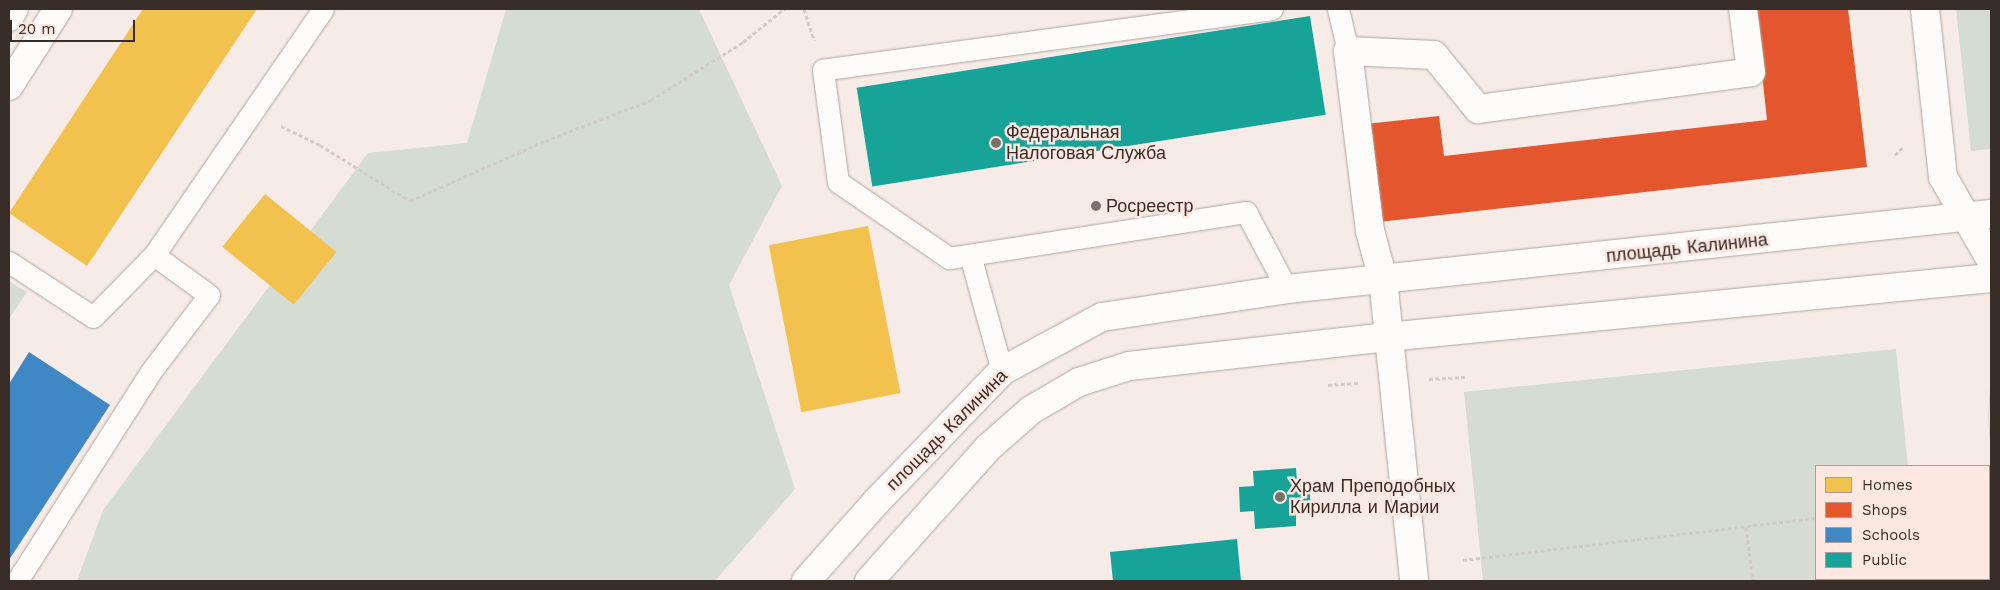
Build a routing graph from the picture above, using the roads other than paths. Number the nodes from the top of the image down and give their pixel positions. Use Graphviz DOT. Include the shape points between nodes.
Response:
graph roads {
  1 [pos="14,9"];
  2 [pos="58,9"];
  3 [pos="323,9"];
  4 [pos="1272,9"];
  5 [pos="1338,9"];
  6 [pos="1744,9"];
  7 [pos="1925,9"];
  8 [pos="9,17"];
  9 [pos="1348,51"];
  10 [pos="9,86"];
  11 [pos="1978,216"];
  12 [pos="154,255"];
  13 [pos="970,255"];
  14 [pos="1991,260"];
  15 [pos="9,262"];
  16 [pos="1991,278"];
  17 [pos="1383,279"];
  18 [pos="1287,289"];
  19 [pos="1387,337"];
  20 [pos="1002,372"];
  21 [pos="17,581"];
  22 [pos="806,581"];
  23 [pos="869,581"];
  24 [pos="1414,581"];
  1 -- 8 [label="main road"];
  2 -- 10 [label="main road"];
  3 -- 12 [label="lane"];
  4 -- 13 [label="lane" via="823,70 838,182 949,258"];
  5 -- 9 [label="lane"];
  6 -- 9 [label="main road" via="1751,72 1478,109 1434,55"];
  7 -- 11 [label="main road" via="1943,177"];
  9 -- 17 [label="main road" via="1370,231"];
  11 -- 14 [label="main road"];
  11 -- 17 [label="main road, площадь Калинина"];
  12 -- 15 [label="lane" via="93,317"];
  12 -- 21 [label="lane" via="209,294 152,370"];
  13 -- 18 [label="lane" via="1246,212"];
  13 -- 20 [label="lane"];
  16 -- 19 [label="main road"];
  17 -- 18 [label="main road, площадь Калинина"];
  17 -- 19 [label="main road"];
  18 -- 20 [label="main road, площадь Калинина" via="1102,317"];
  19 -- 23 [label="main road" via="1129,366 1079,382 1031,410 989,447"];
  19 -- 24 [label="main road"];
  20 -- 22 [label="main road, площадь Калинина" via="876,502"];
}
